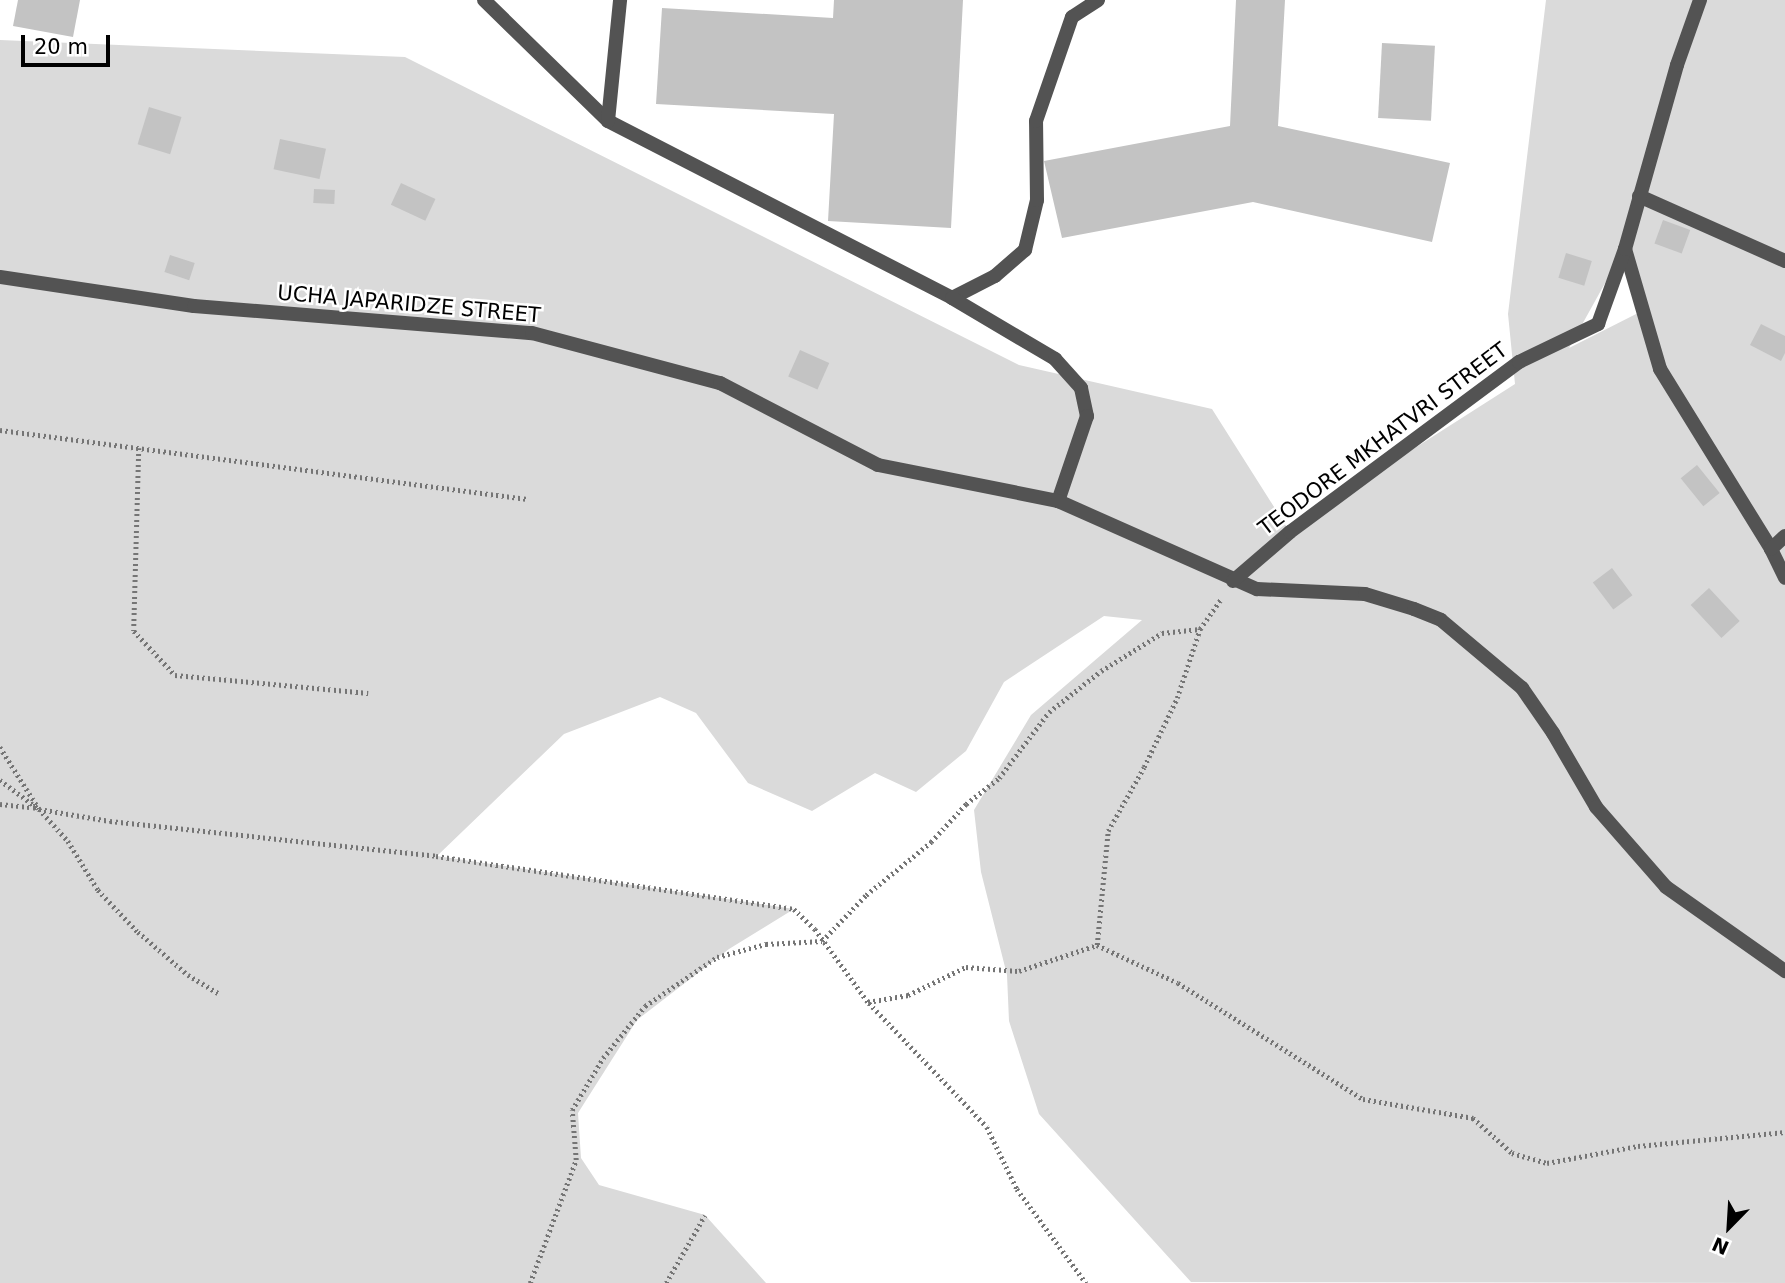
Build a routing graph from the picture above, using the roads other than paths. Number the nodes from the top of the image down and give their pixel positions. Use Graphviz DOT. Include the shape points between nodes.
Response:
graph roads {
  1 [pos="484,0"];
  2 [pos="620,0"];
  3 [pos="1098,0"];
  4 [pos="1700,0"];
  5 [pos="608,121"];
  6 [pos="1639,196"];
  7 [pos="1625,248"];
  8 [pos="1785,261"];
  9 [pos="0,276"];
  10 [pos="952,298"];
  11 [pos="1058,501"];
  12 [pos="1785,536"];
  13 [pos="1771,549"];
  14 [pos="1785,578"];
  15 [pos="1233,580"];
  16 [pos="1785,971"];
  1 -- 5 [label="street"];
  2 -- 5 [label="street"];
  3 -- 10 [label="street" via="1072,17 1036,121 1037,200 1025,250 995,276"];
  4 -- 6 [label="street, TEODORE MKHATVRI STREET"];
  5 -- 10 [label="street"];
  6 -- 7 [label="street, TEODORE MKHATVRI STREET"];
  6 -- 8 [label="street"];
  7 -- 13 [label="street" via="1660,369"];
  7 -- 15 [label="street, TEODORE MKHATVRI STREET" via="1598,324 1518,362"];
  9 -- 11 [label="street, UCHA JAPARIDZE STREET" via="194,306 532,333 720,383 878,466"];
  10 -- 11 [label="street" via="1055,359 1081,388 1087,416"];
  11 -- 15 [label="street, UCHA JAPARIDZE STREET"];
  12 -- 13 [label="street"];
  13 -- 14 [label="street"];
  15 -- 16 [label="street, UCHA JAPARIDZE STREET" via="1257,589 1365,594 1441,620 1522,688 1596,807 1666,887"];
}
